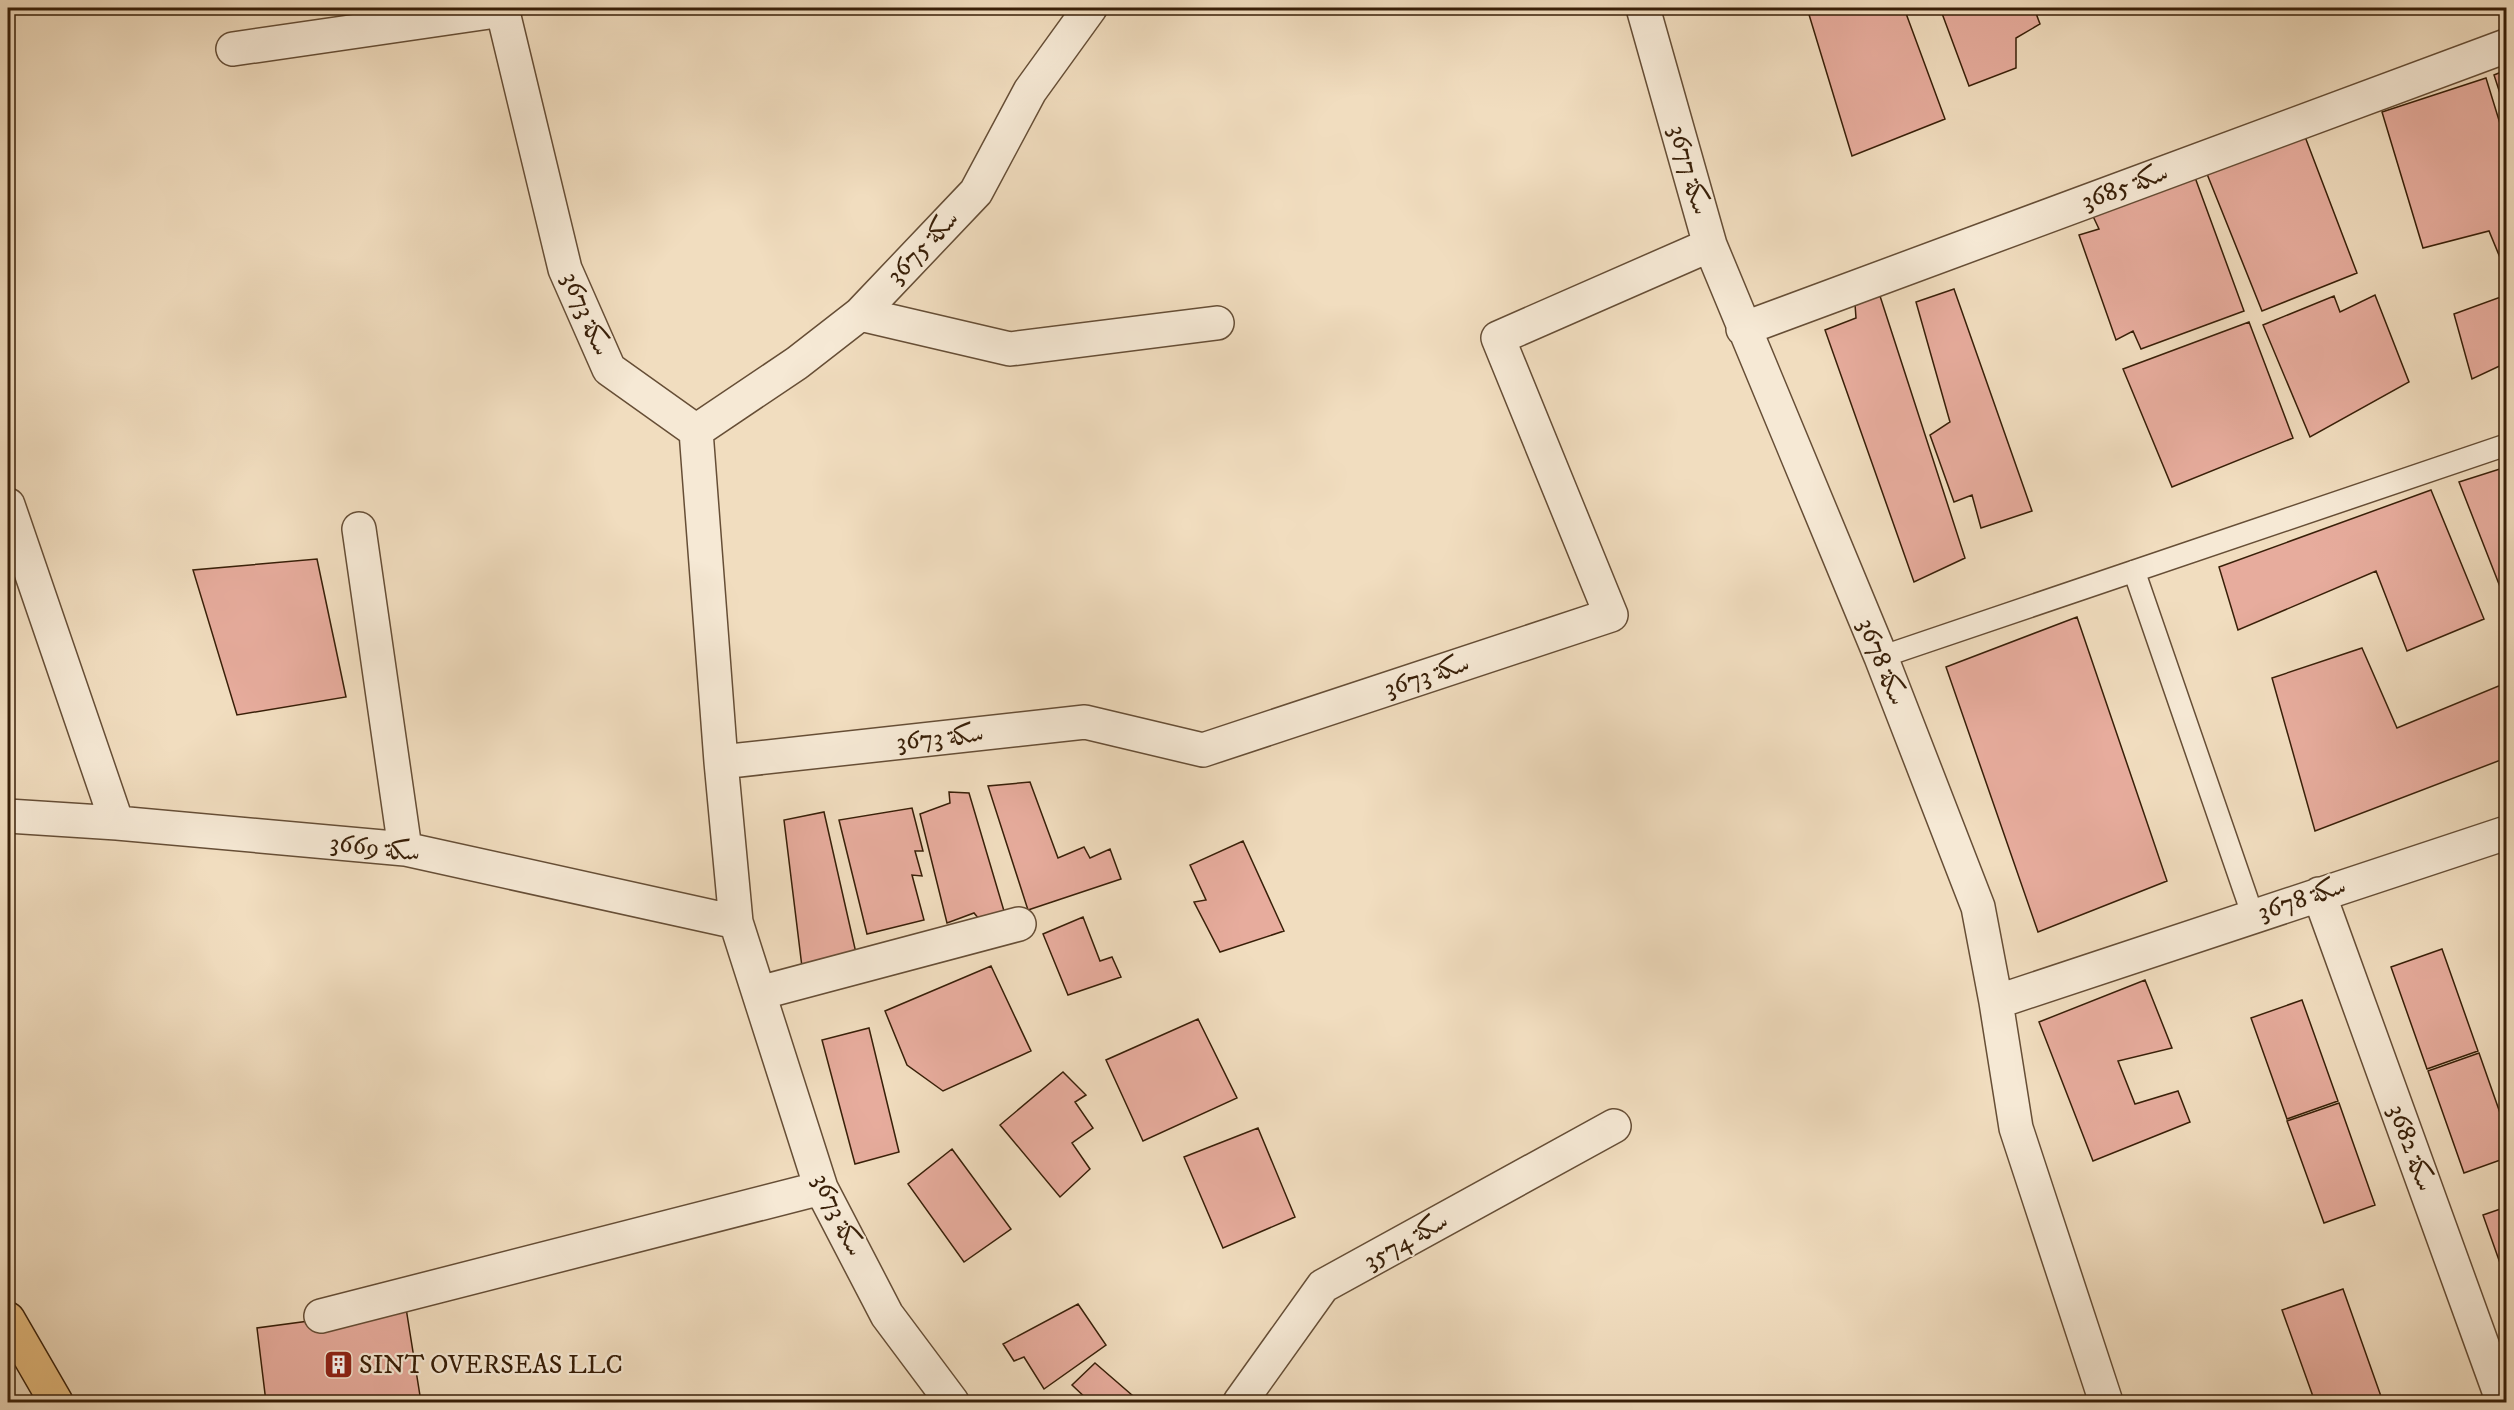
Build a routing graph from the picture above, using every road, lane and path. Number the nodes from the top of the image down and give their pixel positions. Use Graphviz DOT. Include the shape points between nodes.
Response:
graph roads {
  1 [pos="1090,8"];
  2 [pos="1643,8"];
  3 [pos="502,9"];
  4 [pos="2506,46"];
  5 [pos="232,49"];
  6 [pos="1710,245"];
  7 [pos="860,314"];
  8 [pos="1217,323"];
  9 [pos="1743,329"];
  10 [pos="696,431"];
  11 [pos="2506,445"];
  12 [pos="8,505"];
  13 [pos="359,528"];
  14 [pos="2134,572"];
  15 [pos="1881,657"];
  16 [pos="721,762"];
  17 [pos="8,816"];
  18 [pos="117,823"];
  19 [pos="2506,833"];
  20 [pos="405,849"];
  21 [pos="2319,894"];
  22 [pos="2253,916"];
  23 [pos="736,922"];
  24 [pos="1019,924"];
  25 [pos="759,993"];
  26 [pos="1996,1002"];
  27 [pos="1614,1126"];
  28 [pos="821,1188"];
  29 [pos="321,1316"];
  30 [pos="8,1319"];
  31 [pos="56,1402"];
  32 [pos="952,1402"];
  33 [pos="1240,1402"];
  34 [pos="2106,1402"];
  35 [pos="2503,1402"];
  1 -- 7 [label="street, سكة 3675" via="1030,91 976,192"];
  2 -- 6 [label="street, سكة 3677"];
  3 -- 5 [label="street"];
  3 -- 10 [label="street, سكة 3673" via="565,269 609,369"];
  4 -- 9 [label="street, سكة 3685"];
  6 -- 9 [label="street, سكة 3677"];
  6 -- 16 [label="street, سكة 3673" via="1498,338 1611,615 1203,750 1085,722"];
  7 -- 8 [label="street" via="1010,349"];
  7 -- 10 [label="street, سكة 3675" via="797,363"];
  9 -- 15 [label="street, سكة 3678"];
  10 -- 16 [label="street, سكة 3673"];
  11 -- 14 [label="lane"];
  12 -- 18 [label="street"];
  13 -- 20 [label="street"];
  14 -- 15 [label="lane"];
  14 -- 22 [label="lane"];
  15 -- 26 [label="street, سكة 3678" via="1978,907"];
  16 -- 23 [label="street, سكة 3673"];
  17 -- 18 [label="street, سكة 3669"];
  18 -- 20 [label="street, سكة 3669"];
  19 -- 21 [label="street, سكة 3678"];
  20 -- 23 [label="street, سكة 3669"];
  21 -- 22 [label="street, سكة 3678"];
  21 -- 35 [label="street, سكة 3682"];
  22 -- 26 [label="street, سكة 3678"];
  23 -- 25 [label="street, سكة 3673"];
  24 -- 25 [label="street"];
  25 -- 28 [label="street, سكة 3673"];
  26 -- 34 [label="street, سكة 3678" via="2016,1128"];
  27 -- 33 [label="street, سكة 3574" via="1323,1286"];
  28 -- 29 [label="street"];
  28 -- 32 [label="street, سكة 3673" via="887,1315"];
  30 -- 31 [label="main road"];
}
